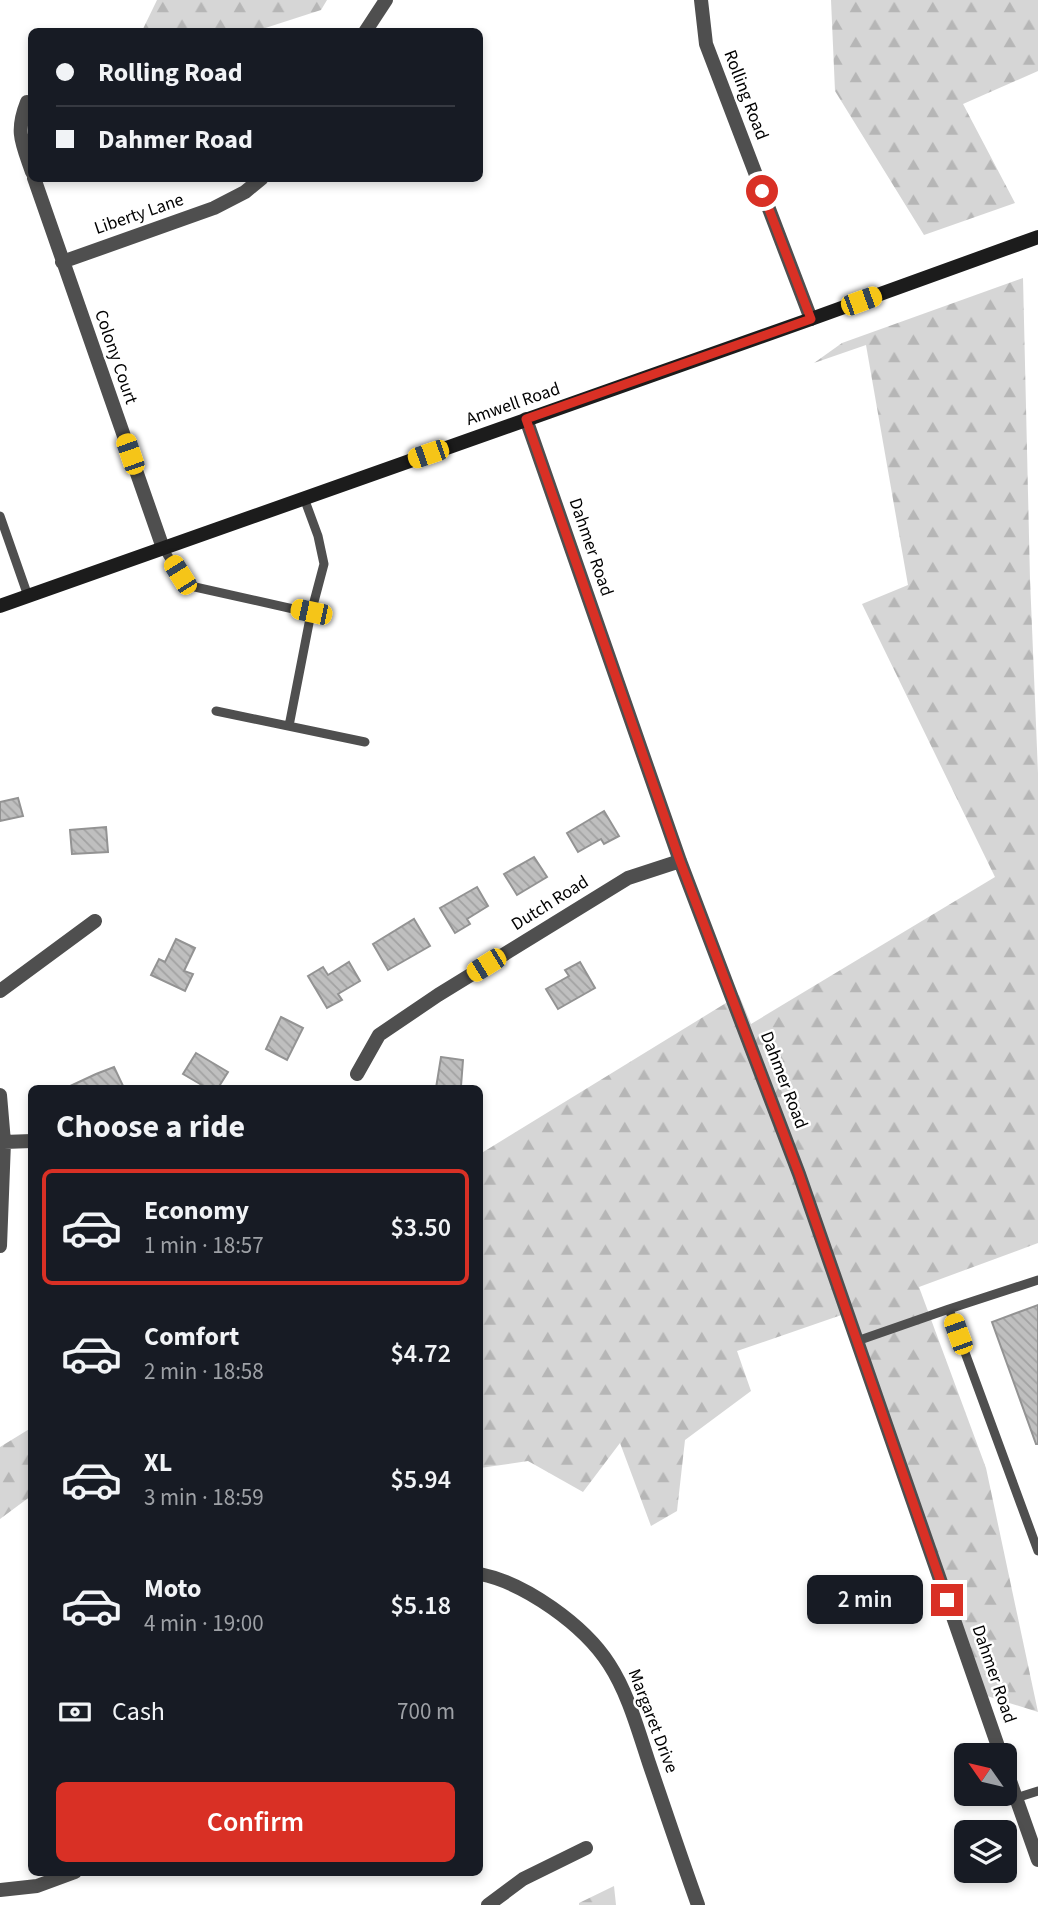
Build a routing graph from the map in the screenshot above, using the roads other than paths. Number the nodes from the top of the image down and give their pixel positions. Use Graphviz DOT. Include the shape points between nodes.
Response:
graph roads {
  1 [pos="386,0"];
  2 [pos="701,0"];
  3 [pos="368,28"];
  4 [pos="27,102"];
  5 [pos="28,161"];
  6 [pos="35,182"];
  7 [pos="257,182"];
  8 [pos="1038,238"];
  9 [pos="62,262"];
  10 [pos="811,319"];
  11 [pos="526,419"];
  12 [pos="304,498"];
  13 [pos="0,516"];
  14 [pos="163,548"];
  15 [pos="28,596"];
  16 [pos="0,606"];
  17 [pos="311,612"];
  18 [pos="216,711"];
  19 [pos="289,726"];
  20 [pos="365,743"];
  21 [pos="680,861"];
  22 [pos="95,921"];
  23 [pos="0,991"];
  24 [pos="356,1074"];
  25 [pos="0,1095"];
  26 [pos="28,1142"];
  27 [pos="2,1143"];
  28 [pos="0,1246"];
  29 [pos="1038,1280"];
  30 [pos="949,1309"];
  31 [pos="857,1341"];
  32 [pos="1038,1551"];
  33 [pos="483,1575"];
  34 [pos="997,1743"];
  35 [pos="1038,1791"];
  36 [pos="1017,1798"];
  37 [pos="1017,1801"];
  38 [pos="586,1848"];
  39 [pos="1038,1860"];
  40 [pos="64,1876"];
  41 [pos="0,1891"];
  42 [pos="488,1905"];
  43 [pos="698,1905"];
  1 -- 3 [label="street"];
  2 -- 10 [label="street, Rolling Road" via="706,44"];
  4 -- 5 [label="street" via="20,118"];
  6 -- 9 [label="street, Colony Court"];
  7 -- 9 [label="street, Liberty Lane" via="214,208"];
  8 -- 10 [label="main road, Amwell Road"];
  9 -- 14 [label="street, Colony Court"];
  10 -- 11 [label="main road, Amwell Road"];
  11 -- 12 [label="main road, Amwell Road"];
  11 -- 21 [label="street, Dahmer Road"];
  12 -- 14 [label="main road, Amwell Road"];
  12 -- 17 [label="lane" via="324,564"];
  13 -- 15 [label="lane"];
  14 -- 15 [label="main road, Amwell Road"];
  14 -- 17 [label="lane" via="180,575 195,587"];
  15 -- 16 [label="main road, Amwell Road"];
  17 -- 19 [label="lane"];
  18 -- 19 [label="lane"];
  19 -- 20 [label="lane"];
  21 -- 24 [label="street, Dutch Road" via="628,878 438,995 379,1035"];
  21 -- 31 [label="street, Dahmer Road"];
  22 -- 23 [label="street"];
  25 -- 27 [label="street"];
  26 -- 27 [label="street"];
  27 -- 28 [label="street"];
  29 -- 30 [label="lane"];
  30 -- 31 [label="lane"];
  30 -- 32 [label="lane"];
  31 -- 34 [label="street, Dahmer Road"];
  33 -- 43 [label="street, Margaret Drive" via="526,1591 556,1611 609,1663 635,1722"];
  35 -- 36 [label="lane"];
  37 -- 39 [label="street"];
  38 -- 42 [label="street" via="523,1879"];
  40 -- 41 [label="street" via="37,1886"];
}
